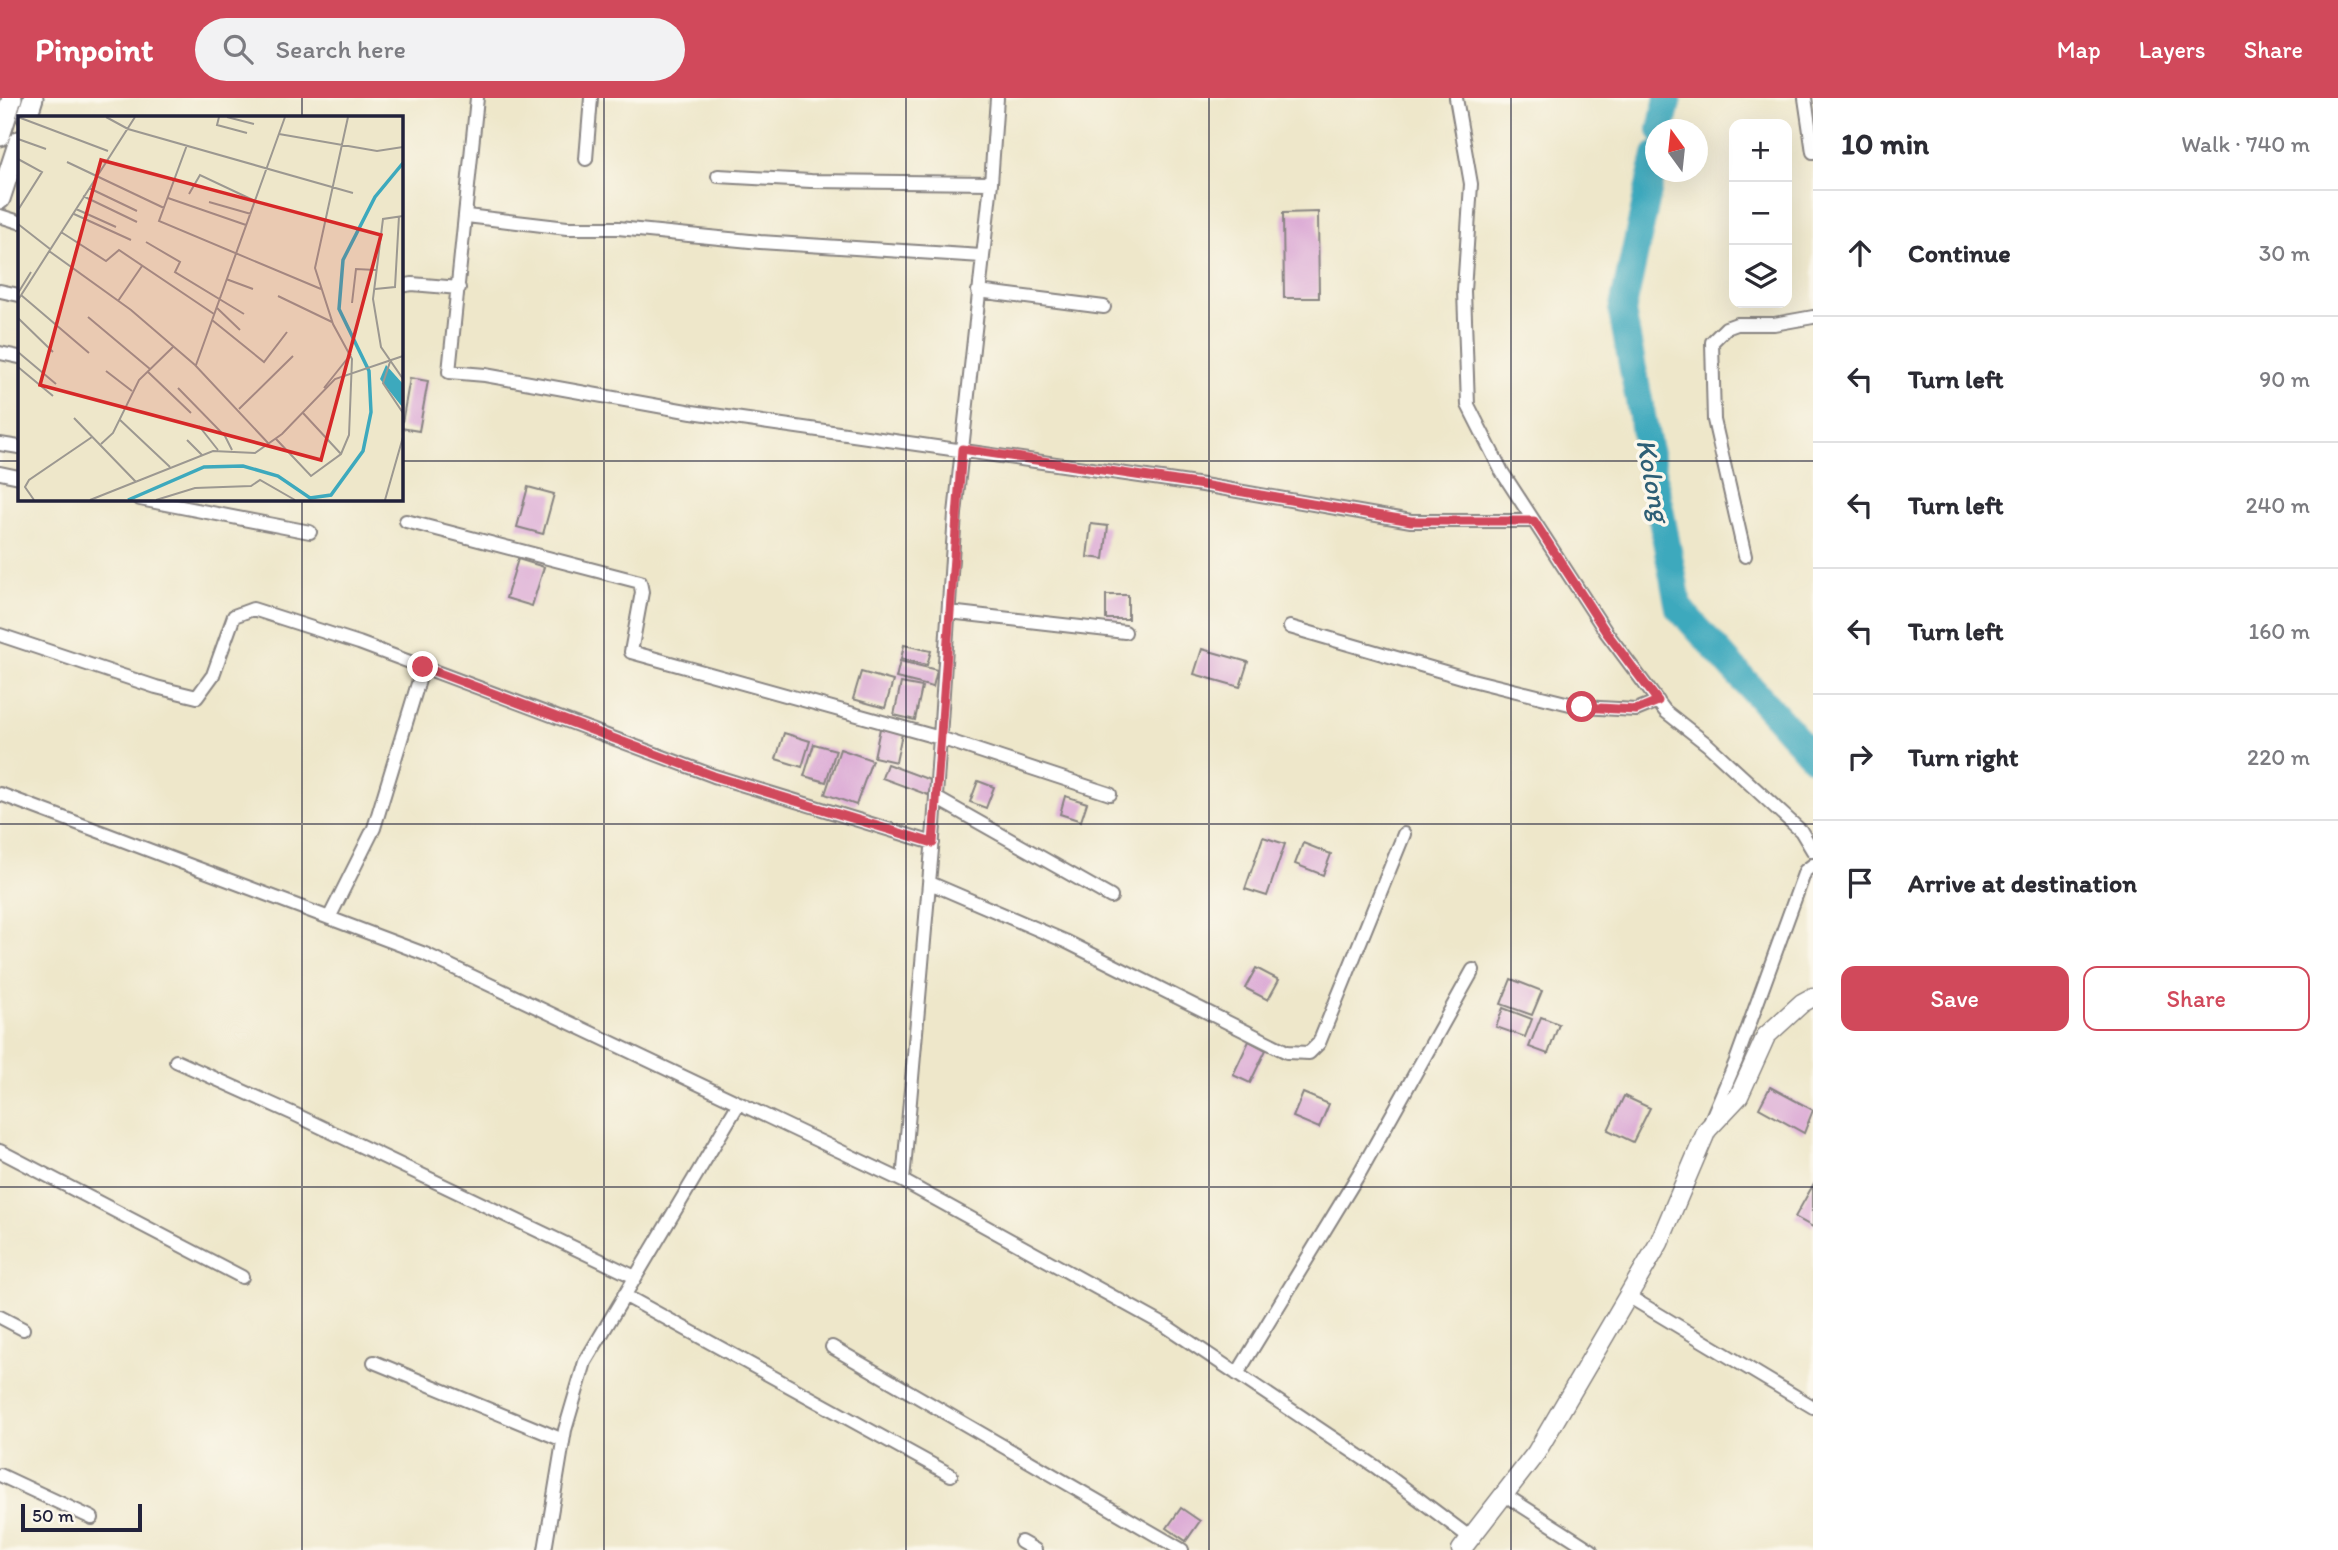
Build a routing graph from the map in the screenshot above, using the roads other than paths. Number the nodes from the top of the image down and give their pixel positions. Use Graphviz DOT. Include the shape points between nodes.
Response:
graph roads {
  1 [pos="12,98"];
  2 [pos="33,98"];
  3 [pos="477,98"];
  4 [pos="591,98"];
  5 [pos="991,98"];
  6 [pos="997,98"];
  7 [pos="1456,98"];
  8 [pos="1805,98"];
  9 [pos="27,116"];
  10 [pos="0,136"];
  11 [pos="18,144"];
  12 [pos="1813,152"];
  13 [pos="586,159"];
  14 [pos="718,176"];
  15 [pos="991,183"];
  16 [pos="0,199"];
  17 [pos="0,216"];
  18 [pos="467,216"];
  19 [pos="18,222"];
  20 [pos="982,256"];
  21 [pos="402,286"];
  22 [pos="459,288"];
  23 [pos="0,291"];
  24 [pos="978,291"];
  25 [pos="18,295"];
  26 [pos="1104,307"];
  27 [pos="1813,317"];
  28 [pos="0,354"];
  29 [pos="18,357"];
  30 [pos="0,444"];
  31 [pos="18,447"];
  32 [pos="962,449"];
  33 [pos="0,473"];
  34 [pos="18,477"];
  35 [pos="144,500"];
  36 [pos="406,521"];
  37 [pos="1534,521"];
  38 [pos="310,532"];
  39 [pos="1745,556"];
  40 [pos="949,612"];
  41 [pos="1290,627"];
  42 [pos="1125,632"];
  43 [pos="0,635"];
  44 [pos="423,667"];
  45 [pos="1658,701"];
  46 [pos="940,738"];
  47 [pos="0,794"];
  48 [pos="1110,794"];
  49 [pos="936,798"];
  50 [pos="1404,834"];
  51 [pos="933,843"];
  52 [pos="1813,851"];
  53 [pos="1813,865"];
  54 [pos="930,883"];
  55 [pos="1111,897"];
  56 [pos="329,918"];
  57 [pos="1474,970"];
  58 [pos="1813,997"];
  59 [pos="176,1062"];
  60 [pos="740,1103"];
  61 [pos="1707,1130"];
  62 [pos="0,1151"];
  63 [pos="903,1181"];
  64 [pos="243,1277"];
  65 [pos="635,1277"];
  66 [pos="624,1295"];
  67 [pos="1628,1296"];
  68 [pos="0,1317"];
  69 [pos="23,1329"];
  70 [pos="832,1346"];
  71 [pos="374,1362"];
  72 [pos="1237,1374"];
  73 [pos="1813,1407"];
  74 [pos="564,1440"];
  75 [pos="0,1475"];
  76 [pos="951,1475"];
  77 [pos="1505,1495"];
  78 [pos="92,1518"];
  79 [pos="1021,1542"];
  80 [pos="1466,1545"];
  81 [pos="545,1550"];
  82 [pos="1035,1550"];
  83 [pos="1182,1550"];
  84 [pos="1591,1550"];
  1 -- 10 [label="main road"];
  2 -- 9 [label="main road"];
  3 -- 18 [label="street"];
  4 -- 13 [label="street"];
  5 -- 6 [label="street"];
  6 -- 15 [label="street"];
  7 -- 37 [label="street" via="1471,184 1464,291 1468,405 1502,472"];
  8 -- 12 [label="street"];
  11 -- 16 [label="main road"];
  14 -- 15 [label="street"];
  15 -- 20 [label="street"];
  17 -- 19 [label="street"];
  18 -- 20 [label="street" via="567,228"];
  18 -- 22 [label="street"];
  20 -- 24 [label="street"];
  21 -- 22 [label="street"];
  22 -- 32 [label="street" via="449,372"];
  23 -- 25 [label="street"];
  24 -- 26 [label="street"];
  24 -- 32 [label="street"];
  27 -- 39 [label="street" via="1737,324 1712,342 1714,420"];
  28 -- 29 [label="street"];
  30 -- 31 [label="street"];
  32 -- 37 [label="street" via="1411,521"];
  32 -- 40 [label="street"];
  33 -- 34 [label="street"];
  35 -- 38 [label="street"];
  36 -- 46 [label="street" via="640,582 631,652"];
  37 -- 45 [label="street" via="1606,632"];
  40 -- 42 [label="street"];
  40 -- 46 [label="street"];
  41 -- 45 [label="street" via="1582,707 1636,710"];
  43 -- 44 [label="street" via="197,697 213,675 234,616 253,609"];
  44 -- 51 [label="street" via="714,776"];
  44 -- 56 [label="street" via="374,828"];
  45 -- 52 [label="street" via="1801,831"];
  46 -- 48 [label="street"];
  46 -- 49 [label="street"];
  47 -- 56 [label="street"];
  49 -- 51 [label="street"];
  49 -- 55 [label="street"];
  50 -- 54 [label="street" via="1319,1043 1309,1053 1287,1052 1065,942"];
  51 -- 54 [label="street"];
  53 -- 61 [label="street" via="1805,871"];
  54 -- 63 [label="street"];
  56 -- 60 [label="street" via="425,954"];
  57 -- 72 [label="street" via="1360,1172"];
  58 -- 61 [label="street" via="1766,1036 1739,1096"];
  59 -- 65 [label="street"];
  60 -- 63 [label="street"];
  60 -- 65 [label="street"];
  61 -- 67 [label="street" via="1659,1243"];
  62 -- 64 [label="street"];
  63 -- 72 [label="street" via="1166,1326"];
  65 -- 66 [label="street"];
  66 -- 74 [label="street" via="585,1362"];
  66 -- 76 [label="street"];
  67 -- 73 [label="street"];
  67 -- 77 [label="street" via="1536,1453"];
  68 -- 69 [label="street"];
  70 -- 83 [label="street"];
  71 -- 74 [label="street"];
  72 -- 80 [label="street" via="1376,1467"];
  74 -- 81 [label="street"];
  75 -- 78 [label="street"];
  77 -- 80 [label="street"];
  77 -- 84 [label="street"];
  79 -- 82 [label="street"];
}
